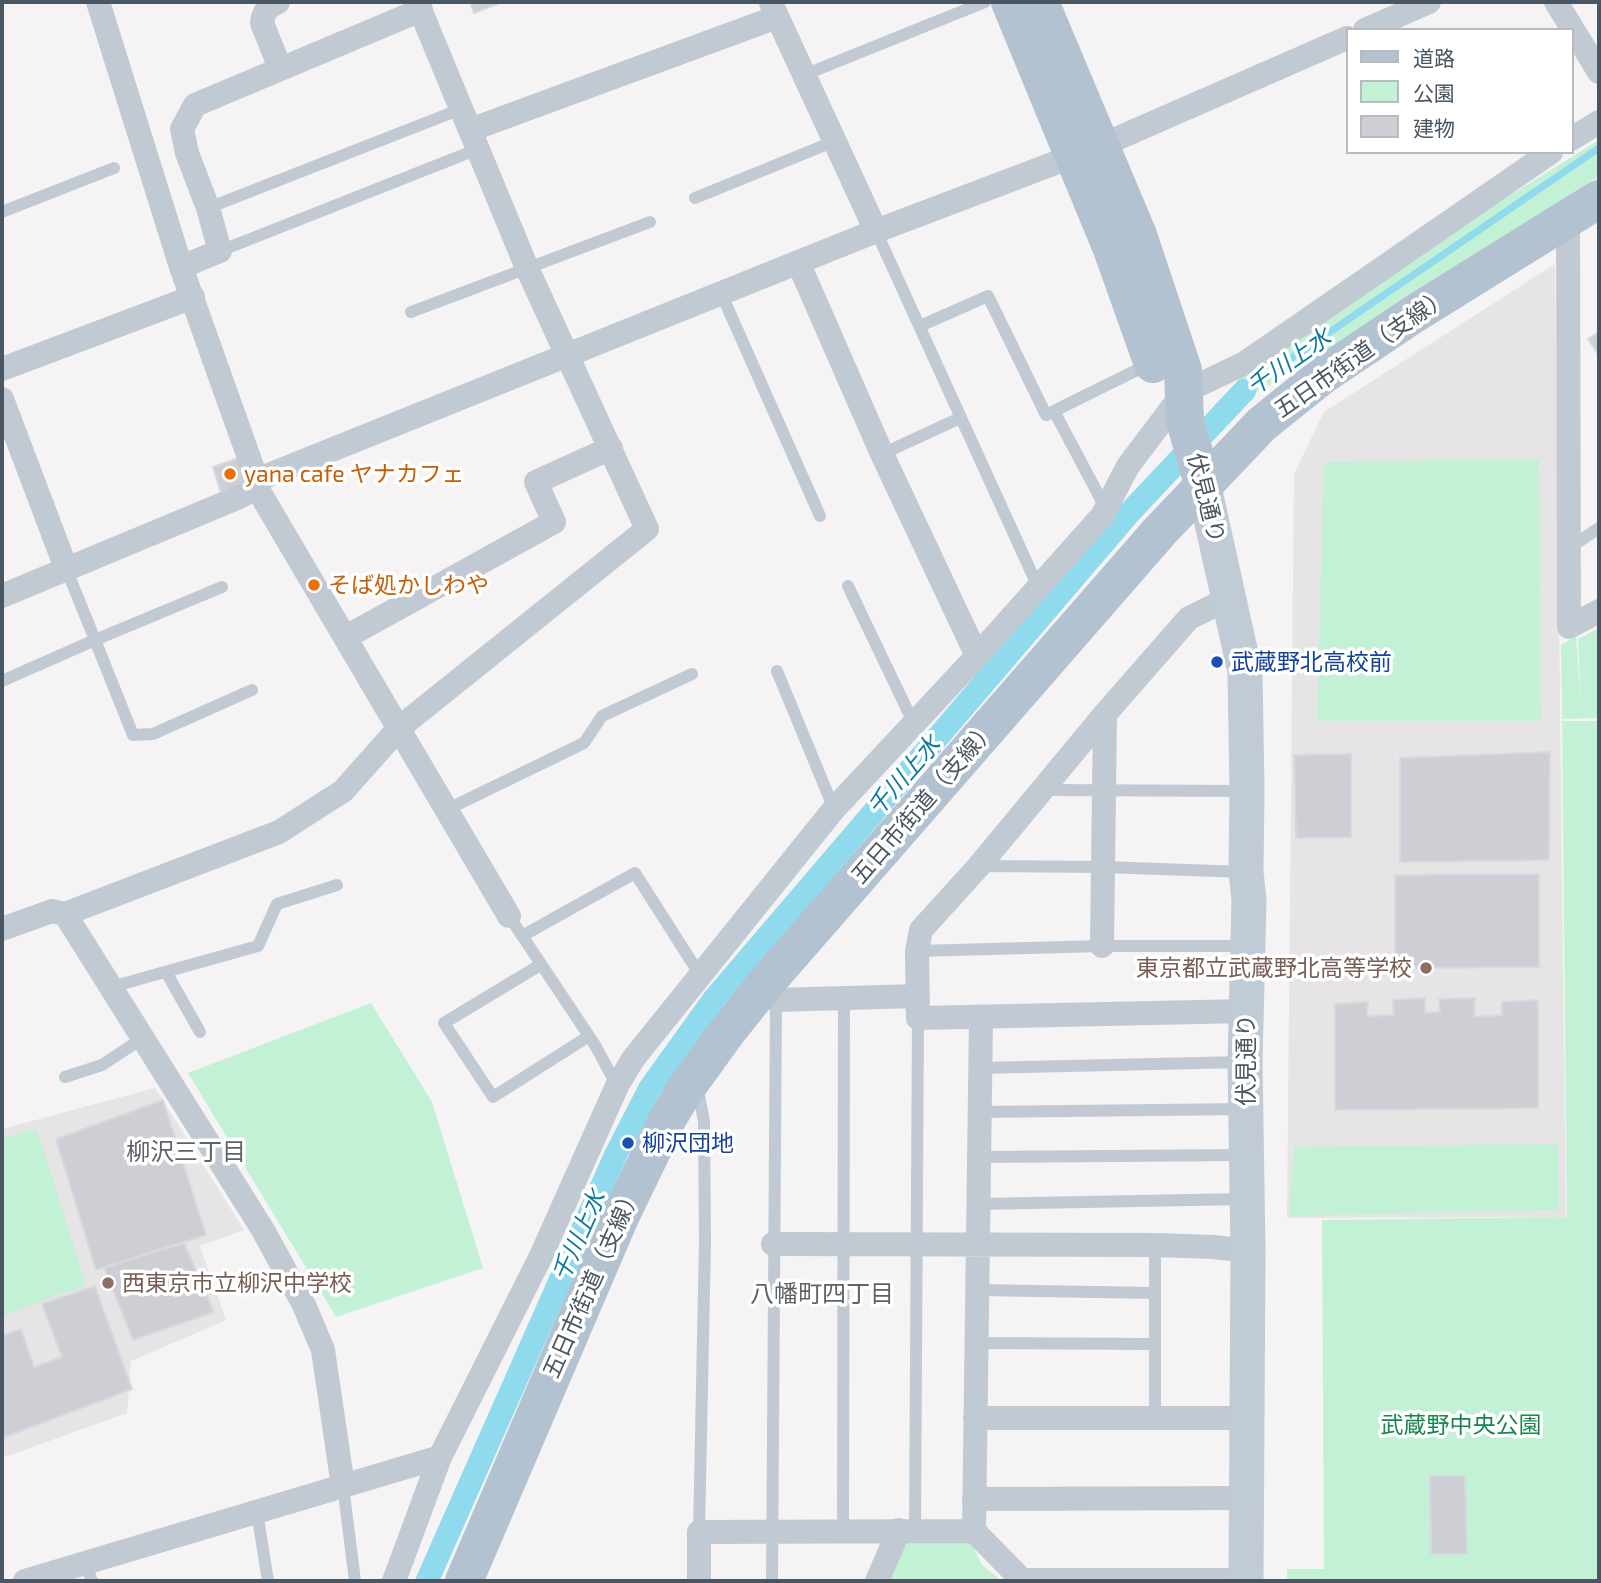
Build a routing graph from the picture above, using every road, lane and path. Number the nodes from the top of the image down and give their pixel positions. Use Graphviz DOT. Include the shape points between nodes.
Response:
graph roads {
  1 [pos="98,2"];
  2 [pos="985,2"];
  3 [pos="1010,2"];
  4 [pos="1041,2"];
  5 [pos="1428,2"];
  6 [pos="1556,2"];
  7 [pos="271,3"];
  8 [pos="419,6"];
  9 [pos="774,9"];
  10 [pos="1370,28"];
  11 [pos="1572,28"];
  12 [pos="1573,30"];
  13 [pos="1346,38"];
  14 [pos="280,68"];
  15 [pos="1599,72"];
  16 [pos="804,75"];
  17 [pos="1599,122"];
  18 [pos="470,129"];
  19 [pos="1573,138"];
  20 [pos="835,141"];
  21 [pos="1086,151"];
  22 [pos="1548,154"];
  23 [pos="114,168"];
  24 [pos="695,198"];
  25 [pos="1599,199"];
  26 [pos="208,208"];
  27 [pos="2,212"];
  28 [pos="1568,219"];
  29 [pos="650,222"];
  30 [pos="876,231"];
  31 [pos="220,251"];
  32 [pos="798,262"];
  33 [pos="181,267"];
  34 [pos="527,268"];
  35 [pos="721,293"];
  36 [pos="192,297"];
  37 [pos="411,312"];
  38 [pos="920,326"];
  39 [pos="567,355"];
  40 [pos="1153,362"];
  41 [pos="2,369"];
  42 [pos="2,398"];
  43 [pos="1181,406"];
  44 [pos="1054,411"];
  45 [pos="960,418"];
  46 [pos="611,448"];
  47 [pos="882,454"];
  48 [pos="1201,473"];
  49 [pos="257,488"];
  50 [pos="1105,509"];
  51 [pos="820,516"];
  52 [pos="1599,527"];
  53 [pos="1569,548"];
  54 [pos="66,568"];
  55 [pos="848,586"];
  56 [pos="222,587"];
  57 [pos="1038,587"];
  58 [pos="2,596"];
  59 [pos="1230,598"];
  60 [pos="1599,611"];
  61 [pos="346,637"];
  62 [pos="95,640"];
  63 [pos="978,656"];
  64 [pos="777,671"];
  65 [pos="692,674"];
  66 [pos="2,681"];
  67 [pos="252,690"];
  68 [pos="1105,714"];
  69 [pos="914,724"];
  70 [pos="399,728"];
  71 [pos="1042,790"];
  72 [pos="1104,790"];
  73 [pos="1247,791"];
  74 [pos="834,809"];
  75 [pos="446,810"];
  76 [pos="979,866"];
  77 [pos="1103,867"];
  78 [pos="1246,872"];
  79 [pos="337,885"];
  80 [pos="65,914"];
  81 [pos="516,926"];
  82 [pos="2,929"];
  83 [pos="1102,946"];
  84 [pos="1248,946"];
  85 [pos="917,951"];
  86 [pos="540,965"];
  87 [pos="166,972"];
  88 [pos="701,975"];
  89 [pos="111,987"];
  90 [pos="770,992"];
  91 [pos="844,998"];
  92 [pos="918,1007"];
  93 [pos="1246,1011"];
  94 [pos="981,1017"];
  95 [pos="200,1032"];
  96 [pos="589,1036"];
  97 [pos="143,1038"];
  98 [pos="1245,1062"];
  99 [pos="980,1068"];
  100 [pos="694,1076"];
  101 [pos="65,1077"];
  102 [pos="617,1086"];
  103 [pos="1246,1109"];
  104 [pos="979,1112"];
  105 [pos="1247,1155"];
  106 [pos="979,1157"];
  107 [pos="1248,1199"];
  108 [pos="978,1204"];
  109 [pos="773,1244"];
  110 [pos="844,1244"];
  111 [pos="917,1245"];
  112 [pos="978,1245"];
  113 [pos="1155,1245"];
  114 [pos="1248,1251"];
  115 [pos="977,1290"];
  116 [pos="1155,1293"];
  117 [pos="976,1343"];
  118 [pos="1155,1344"];
  119 [pos="1155,1417"];
  120 [pos="975,1418"];
  121 [pos="1247,1418"];
  122 [pos="440,1457"];
  123 [pos="343,1486"];
  124 [pos="1247,1498"];
  125 [pos="974,1499"];
  126 [pos="257,1512"];
  127 [pos="843,1530"];
  128 [pos="907,1530"];
  129 [pos="772,1531"];
  130 [pos="974,1531"];
  131 [pos="699,1532"];
  132 [pos="89,1572"];
  133 [pos="1020,1578"];
  134 [pos="1246,1578"];
  135 [pos="25,1581"];
  136 [pos="268,1581"];
  137 [pos="355,1581"];
  138 [pos="394,1581"];
  139 [pos="464,1581"];
  140 [pos="699,1581"];
  141 [pos="772,1581"];
  142 [pos="877,1581"];
  1 -- 33 [label="street"];
  2 -- 16 [label="lane"];
  3 -- 21 [label="main road, 伏見通り"];
  4 -- 21 [label="main road, 伏見通り"];
  5 -- 10 [label="street"];
  6 -- 11 [label="street"];
  7 -- 14 [label="street" via="261,23"];
  8 -- 14 [label="street"];
  8 -- 18 [label="street"];
  9 -- 16 [label="street"];
  9 -- 18 [label="street"];
  12 -- 15 [label="street"];
  13 -- 21 [label="street"];
  14 -- 26 [label="street" via="195,105 182,129"];
  16 -- 20 [label="street"];
  17 -- 19 [label="street"];
  18 -- 26 [label="lane"];
  18 -- 31 [label="lane"];
  18 -- 34 [label="street"];
  20 -- 24 [label="lane"];
  20 -- 30 [label="street"];
  21 -- 30 [label="street"];
  21 -- 40 [label="main road, 伏見通り" via="1112,249"];
  21 -- 43 [label="main road, 伏見通り" via="1138,235 1183,370"];
  22 -- 43 [label="street"];
  23 -- 27 [label="lane"];
  25 -- 28 [label="main road, 五日市街道（支線）"];
  26 -- 31 [label="street"];
  28 -- 48 [label="main road, 五日市街道（支線）" via="1323,375"];
  28 -- 53 [label="street"];
  29 -- 34 [label="lane"];
  30 -- 32 [label="street"];
  30 -- 38 [label="lane"];
  31 -- 33 [label="street"];
  32 -- 35 [label="street"];
  32 -- 47 [label="street"];
  33 -- 36 [label="street"];
  34 -- 37 [label="lane"];
  34 -- 39 [label="street"];
  35 -- 39 [label="street"];
  35 -- 51 [label="lane"];
  36 -- 41 [label="street"];
  36 -- 49 [label="street"];
  38 -- 44 [label="lane" via="988,296 1046,415"];
  38 -- 45 [label="lane"];
  39 -- 46 [label="street"];
  39 -- 49 [label="street" via="264,478"];
  40 -- 43 [label="main road, 伏見通り" via="1157,377"];
  40 -- 44 [label="lane"];
  42 -- 54 [label="street"];
  43 -- 48 [label="main road, 伏見通り"];
  43 -- 50 [label="street" via="1128,466"];
  44 -- 50 [label="lane"];
  45 -- 47 [label="lane"];
  45 -- 57 [label="lane"];
  46 -- 61 [label="street" via="536,482 554,522"];
  46 -- 70 [label="street" via="647,529"];
  47 -- 63 [label="street"];
  48 -- 59 [label="street, 伏見通り"];
  48 -- 90 [label="main road, 五日市街道（支線）" via="1160,531"];
  49 -- 54 [label="street"];
  49 -- 61 [label="street"];
  50 -- 57 [label="street"];
  52 -- 53 [label="lane"];
  53 -- 60 [label="street" via="1569,627"];
  54 -- 58 [label="street"];
  54 -- 62 [label="lane"];
  55 -- 69 [label="lane"];
  56 -- 62 [label="lane"];
  57 -- 63 [label="street"];
  59 -- 68 [label="street" via="1189,618"];
  59 -- 73 [label="street, 伏見通り" via="1245,672"];
  61 -- 70 [label="street"];
  62 -- 66 [label="lane"];
  62 -- 67 [label="lane" via="133,735 153,734"];
  63 -- 69 [label="street"];
  64 -- 74 [label="lane"];
  65 -- 75 [label="lane" via="602,716 584,743"];
  68 -- 71 [label="street"];
  68 -- 72 [label="street"];
  69 -- 74 [label="street"];
  70 -- 75 [label="street"];
  70 -- 80 [label="street" via="343,792 279,832"];
  71 -- 72 [label="lane"];
  71 -- 76 [label="street"];
  72 -- 73 [label="lane"];
  72 -- 77 [label="street"];
  73 -- 78 [label="street, 伏見通り"];
  74 -- 88 [label="street"];
  75 -- 81 [label="street"];
  76 -- 77 [label="lane"];
  76 -- 85 [label="street" via="921,930"];
  77 -- 78 [label="lane"];
  77 -- 83 [label="street"];
  78 -- 84 [label="street, 伏見通り"];
  79 -- 87 [label="lane" via="277,904 258,946"];
  80 -- 82 [label="street" via="52,911"];
  80 -- 89 [label="street"];
  81 -- 86 [label="lane"];
  81 -- 88 [label="lane" via="635,873"];
  83 -- 84 [label="lane"];
  83 -- 85 [label="lane"];
  84 -- 93 [label="street, 伏見通り"];
  85 -- 92 [label="street"];
  86 -- 96 [label="lane"];
  86 -- 96 [label="lane" via="444,1023 493,1097"];
  87 -- 89 [label="lane"];
  87 -- 95 [label="lane"];
  88 -- 102 [label="street" via="633,1059"];
  89 -- 97 [label="street"];
  90 -- 91 [label="street"];
  90 -- 100 [label="main road, 五日市街道（支線）" via="726,1032"];
  90 -- 109 [label="lane"];
  91 -- 92 [label="street"];
  91 -- 110 [label="lane"];
  92 -- 94 [label="street"];
  92 -- 111 [label="lane"];
  93 -- 94 [label="street"];
  93 -- 98 [label="street, 伏見通り"];
  94 -- 99 [label="street"];
  96 -- 102 [label="lane"];
  97 -- 101 [label="lane" via="102,1065"];
  97 -- 123 [label="street" via="263,1230 304,1305 323,1350"];
  98 -- 99 [label="lane"];
  98 -- 103 [label="street, 伏見通り"];
  99 -- 104 [label="street"];
  100 -- 131 [label="lane" via="705,1121"];
  100 -- 139 [label="main road, 五日市街道（支線）" via="625,1206"];
  102 -- 122 [label="street" via="541,1256"];
  103 -- 104 [label="lane"];
  103 -- 105 [label="street, 伏見通り"];
  104 -- 106 [label="street"];
  105 -- 106 [label="lane"];
  105 -- 107 [label="street, 伏見通り"];
  106 -- 108 [label="street"];
  107 -- 108 [label="lane"];
  107 -- 114 [label="street, 伏見通り"];
  108 -- 112 [label="street"];
  109 -- 110 [label="street"];
  109 -- 129 [label="lane"];
  110 -- 111 [label="street"];
  110 -- 127 [label="lane"];
  111 -- 112 [label="street"];
  111 -- 128 [label="lane"];
  112 -- 113 [label="street"];
  112 -- 115 [label="street"];
  113 -- 114 [label="street"];
  113 -- 116 [label="lane"];
  114 -- 121 [label="street, 伏見通り"];
  115 -- 116 [label="lane"];
  115 -- 117 [label="street"];
  116 -- 118 [label="lane"];
  117 -- 118 [label="lane"];
  117 -- 120 [label="street"];
  118 -- 119 [label="lane"];
  119 -- 120 [label="street"];
  119 -- 121 [label="street"];
  120 -- 125 [label="street"];
  121 -- 124 [label="street, 伏見通り"];
  122 -- 123 [label="street"];
  122 -- 138 [label="street"];
  123 -- 126 [label="street"];
  123 -- 137 [label="lane"];
  124 -- 125 [label="street"];
  124 -- 134 [label="street, 伏見通り"];
  125 -- 130 [label="street"];
  126 -- 132 [label="street"];
  126 -- 136 [label="lane"];
  127 -- 128 [label="street"];
  127 -- 129 [label="street"];
  128 -- 130 [label="street"];
  128 -- 142 [label="street"];
  129 -- 131 [label="street"];
  129 -- 141 [label="lane"];
  130 -- 133 [label="street"];
  131 -- 140 [label="street"];
  132 -- 135 [label="street"];
  133 -- 134 [label="lane"];
}
